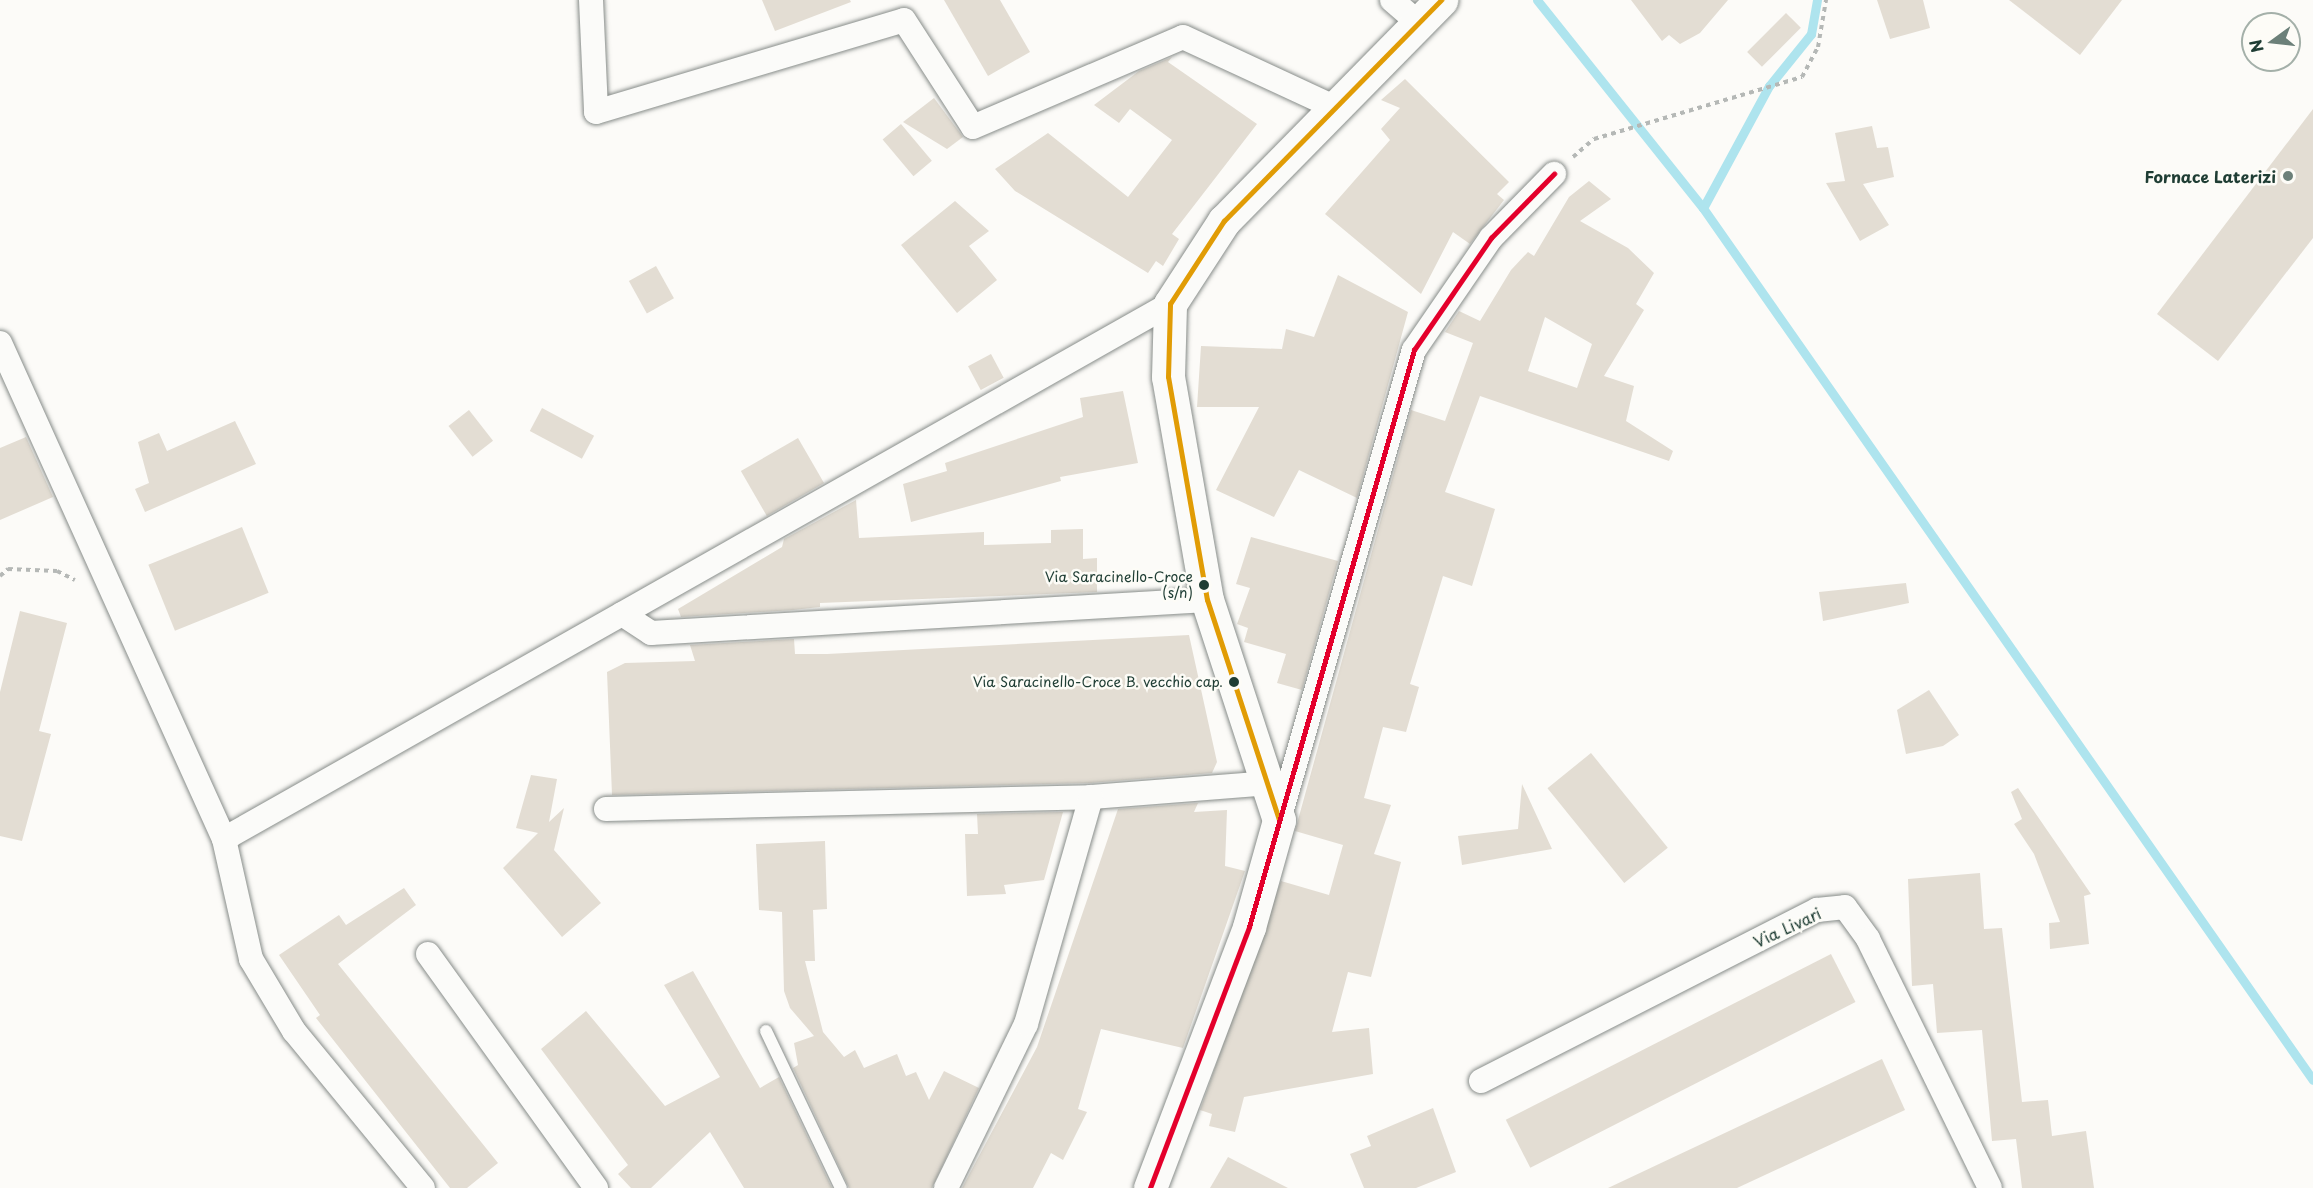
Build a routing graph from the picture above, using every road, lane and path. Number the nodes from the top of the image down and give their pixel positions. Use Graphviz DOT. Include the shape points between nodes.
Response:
graph roads {
  1 [pos="591,0"];
  2 [pos="1392,0"];
  3 [pos="1826,0"];
  4 [pos="1430,10"];
  5 [pos="1334,107"];
  6 [pos="1554,174"];
  7 [pos="1170,304"];
  8 [pos="0,343"];
  9 [pos="0,576"];
  10 [pos="117,599"];
  11 [pos="1207,600"];
  12 [pos="622,614"];
  13 [pos="1267,783"];
  14 [pos="1091,797"];
  15 [pos="606,810"];
  16 [pos="1280,820"];
  17 [pos="224,839"];
  18 [pos="428,954"];
  19 [pos="766,1031"];
  20 [pos="1480,1081"];
  21 [pos="423,1188"];
  22 [pos="596,1188"];
  23 [pos="841,1188"];
  24 [pos="946,1188"];
  25 [pos="1150,1188"];
  26 [pos="1990,1188"];
  1 -- 5 [label="street" via="596,112 904,20 973,127 1183,37"];
  2 -- 4 [label="street"];
  3 -- 6 [label="path" via="1818,47 1802,77 1594,139"];
  4 -- 5 [label="street"];
  5 -- 7 [label="street" via="1224,222"];
  6 -- 16 [label="street" via="1491,238 1414,350"];
  7 -- 11 [label="street" via="1168,377"];
  7 -- 12 [label="street"];
  8 -- 10 [label="street"];
  9 -- 10 [label="path" via="8,569 57,571"];
  10 -- 17 [label="street"];
  11 -- 12 [label="street" via="651,633"];
  11 -- 13 [label="street"];
  12 -- 17 [label="street"];
  13 -- 14 [label="street"];
  13 -- 16 [label="street"];
  14 -- 15 [label="street"];
  14 -- 24 [label="street" via="1026,1024"];
  16 -- 25 [label="street" via="1249,927"];
  17 -- 21 [label="street" via="251,959 294,1031"];
  18 -- 22 [label="street"];
  19 -- 23 [label="lane"];
  20 -- 26 [label="street, Via Livari" via="1817,910 1845,908 1868,939"];
}
